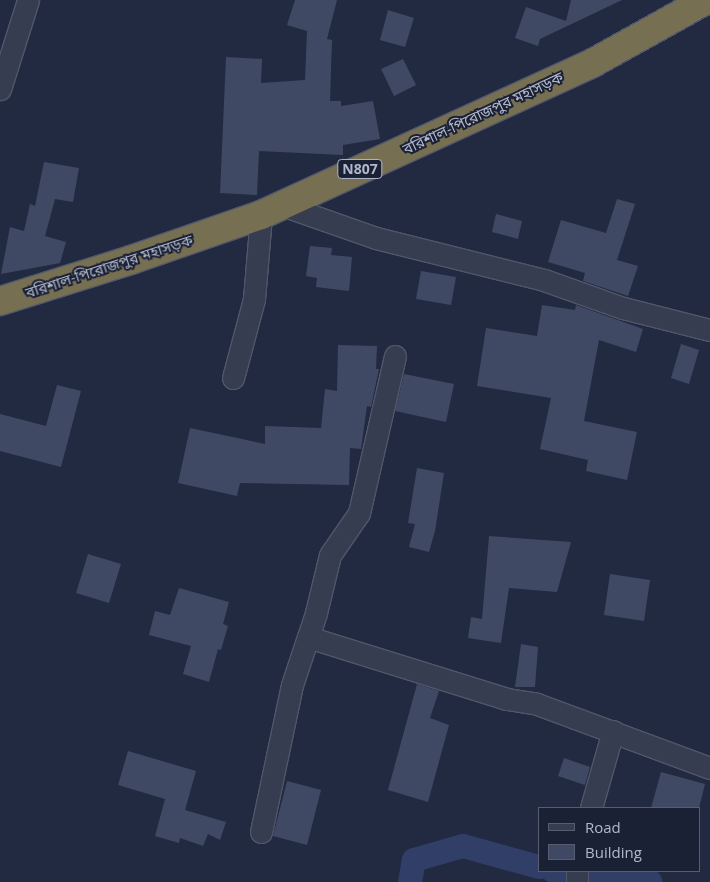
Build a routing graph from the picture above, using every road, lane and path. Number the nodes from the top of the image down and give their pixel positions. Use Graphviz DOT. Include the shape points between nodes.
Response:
graph roads {
  1 [pos="28,0"];
  2 [pos="706,0"];
  3 [pos="0,89"];
  4 [pos="271,210"];
  5 [pos="0,302"];
  6 [pos="710,330"];
  7 [pos="394,356"];
  8 [pos="233,378"];
  9 [pos="308,637"];
  10 [pos="613,731"];
  11 [pos="710,768"];
  12 [pos="591,807"];
  13 [pos="261,832"];
  1 -- 3 [label="street"];
  2 -- 4 [label="highway, বরিশাল-পিরোজপুর মহাসড়ক / N807" via="590,64"];
  4 -- 5 [label="highway, বরিশাল-পিরোজপুর মহাসড়ক / N807"];
  4 -- 6 [label="street" via="544,280 623,308"];
  4 -- 8 [label="street" via="254,299"];
  7 -- 9 [label="street" via="359,513 330,555"];
  9 -- 10 [label="street" via="507,699 538,704"];
  9 -- 13 [label="street" via="292,685"];
  10 -- 11 [label="street"];
  10 -- 12 [label="street"];
}
